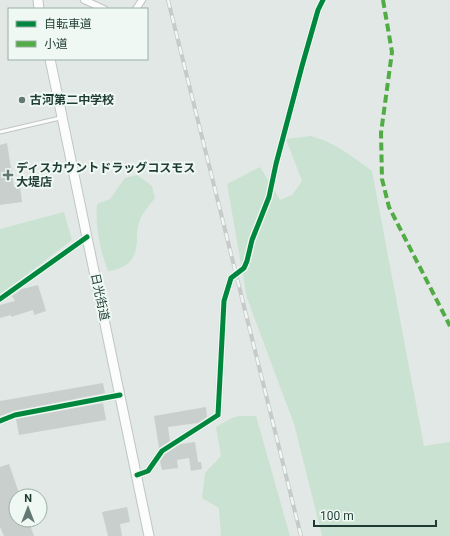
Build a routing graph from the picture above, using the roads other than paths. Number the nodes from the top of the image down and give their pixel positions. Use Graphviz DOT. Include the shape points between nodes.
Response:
graph roads {
  1 [pos="84,0"];
  2 [pos="323,0"];
  3 [pos="102,8"];
  4 [pos="50,60"];
  5 [pos="62,118"];
  6 [pos="0,132"];
  7 [pos="87,237"];
  8 [pos="0,299"];
  9 [pos="120,395"];
  10 [pos="0,421"];
  11 [pos="137,475"];
  12 [pos="149,536"];
  1 -- 3 [label="street"];
  2 -- 11 [label="street" via="302,66 269,197 244,268 231,278 224,301 218,415 162,451 148,471"];
  4 -- 5 [label="main road, 日光街道"];
  5 -- 6 [label="lane"];
  5 -- 7 [label="main road, 日光街道"];
  7 -- 8 [label="street"];
  7 -- 9 [label="main road, 日光街道"];
  9 -- 10 [label="street" via="15,415"];
  9 -- 11 [label="main road, 日光街道"];
  11 -- 12 [label="main road, 日光街道"];
}
